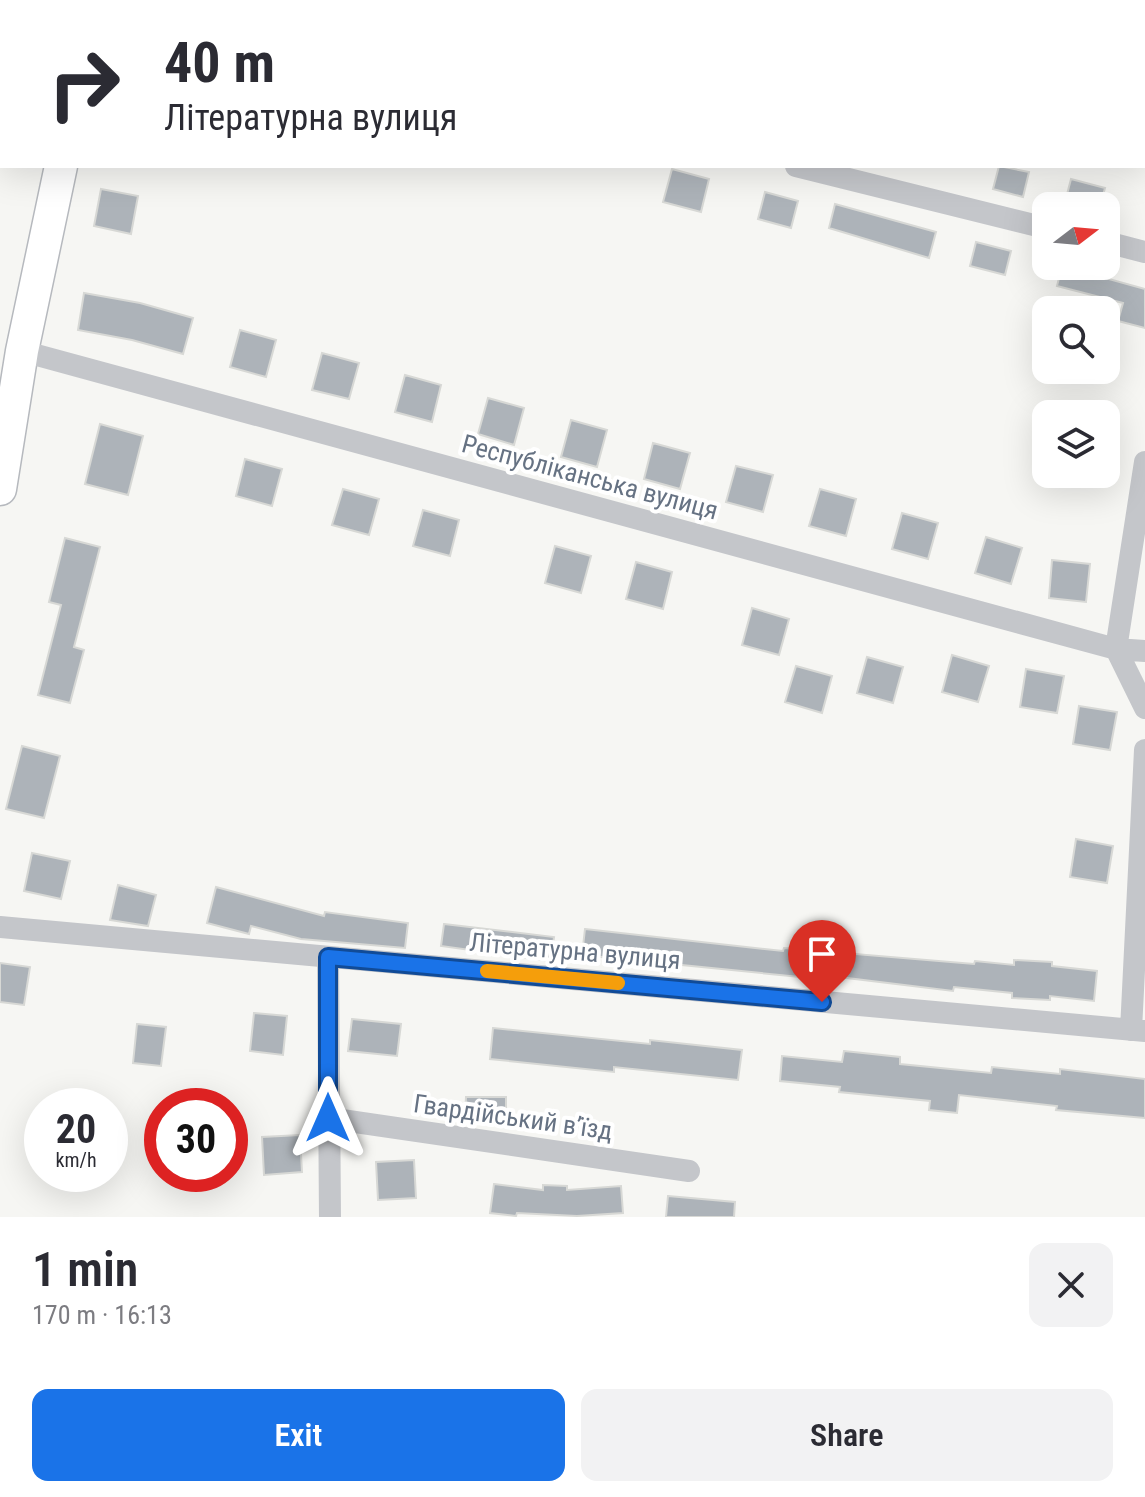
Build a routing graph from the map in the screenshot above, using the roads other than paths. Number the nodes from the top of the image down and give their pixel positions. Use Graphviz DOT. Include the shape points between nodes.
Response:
graph roads {
  1 [pos="61,168"];
  2 [pos="804,168"];
  3 [pos="1032,225"];
  4 [pos="1120,246"];
  5 [pos="1145,252"];
  6 [pos="22,351"];
  7 [pos="1145,462"];
  8 [pos="0,489"];
  9 [pos="1116,649"];
  10 [pos="1145,651"];
  11 [pos="1145,708"];
  12 [pos="1145,750"];
  13 [pos="0,927"];
  14 [pos="328,957"];
  15 [pos="1138,1030"];
  16 [pos="328,1118"];
  17 [pos="689,1171"];
  18 [pos="330,1217"];
  1 -- 6 [label="street"];
  2 -- 3 [label="street"];
  4 -- 5 [label="street"];
  6 -- 8 [label="street"];
  6 -- 9 [label="street, Республіканська вулиця"];
  7 -- 9 [label="street"];
  9 -- 10 [label="street, Республіканська вулиця"];
  9 -- 11 [label="street"];
  12 -- 15 [label="street"];
  13 -- 14 [label="street, Літературна вулиця"];
  14 -- 15 [label="street, Літературна вулиця"];
  14 -- 16 [label="street"];
  16 -- 17 [label="street, Гвардійський в’їзд"];
  16 -- 18 [label="street"];
}
